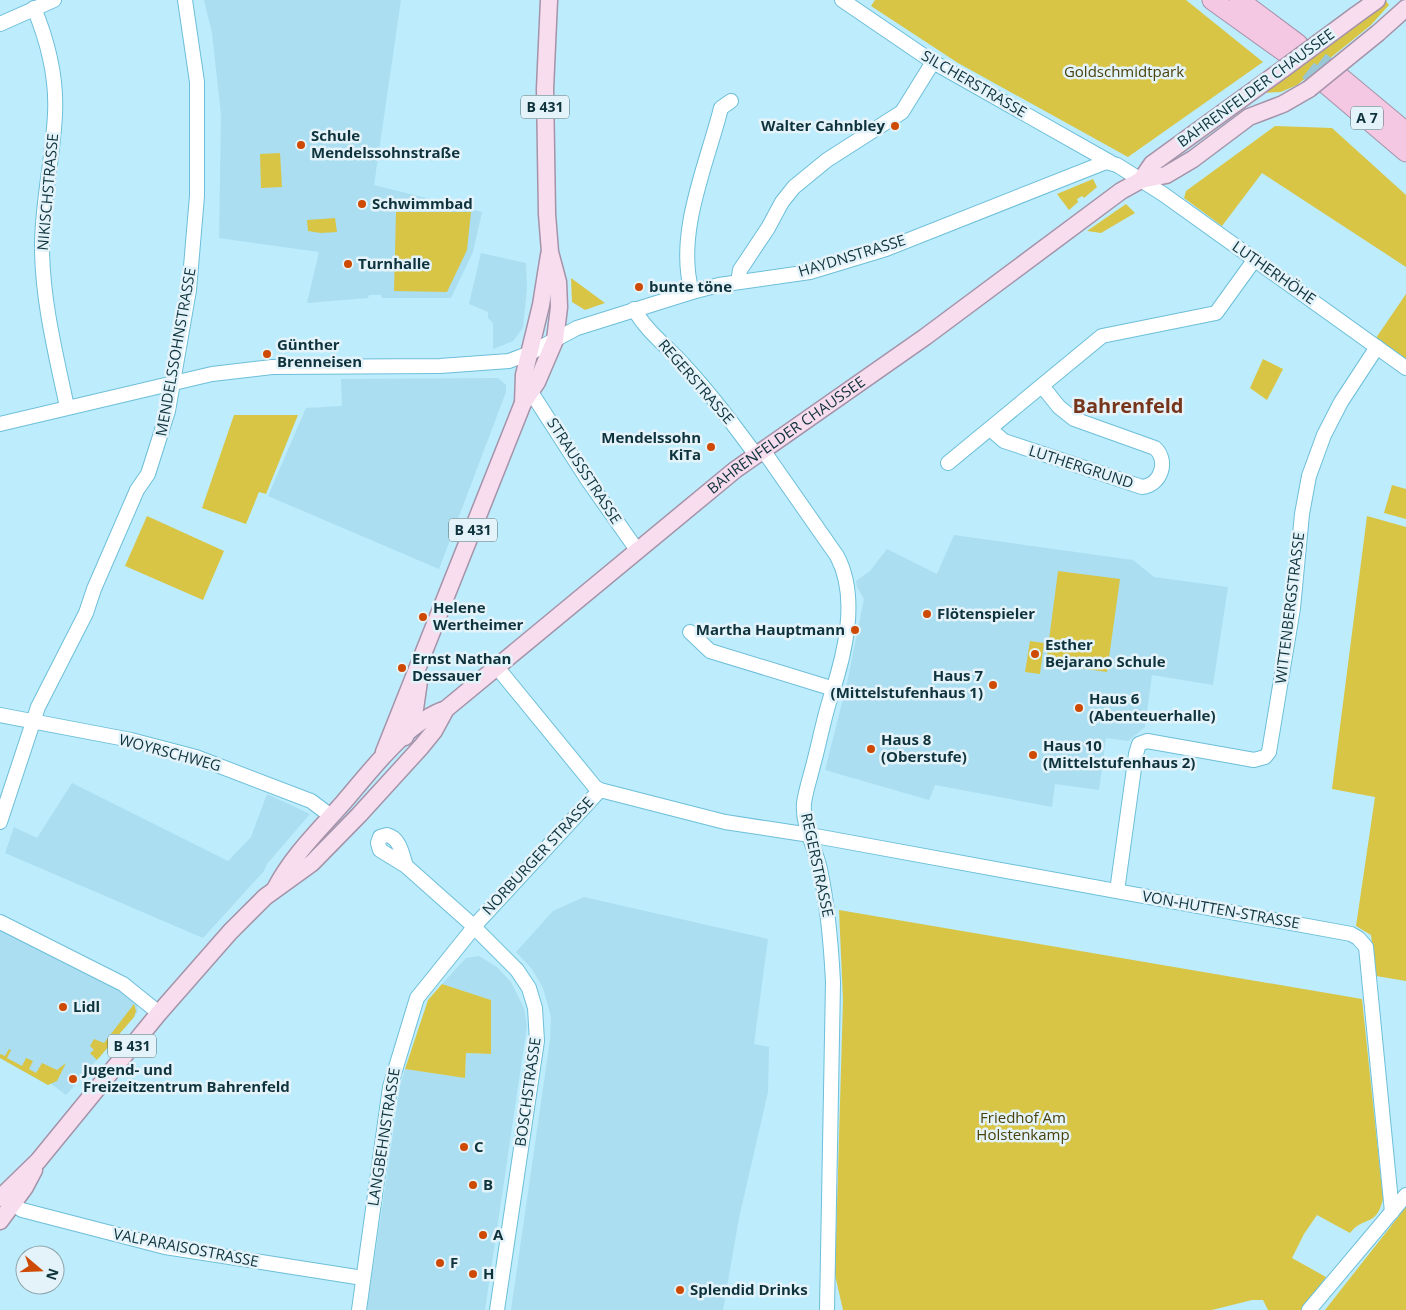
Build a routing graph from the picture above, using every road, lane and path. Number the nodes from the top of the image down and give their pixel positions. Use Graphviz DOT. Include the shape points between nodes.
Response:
graph roads {
  1 [pos="54,0"];
  2 [pos="185,0"];
  3 [pos="549,0"];
  4 [pos="842,0"];
  5 [pos="1212,0"];
  6 [pos="1239,0"];
  7 [pos="1377,0"];
  8 [pos="34,8"];
  9 [pos="1406,8"];
  10 [pos="0,24"];
  11 [pos="1289,55"];
  12 [pos="934,62"];
  13 [pos="731,101"];
  14 [pos="1406,132"];
  15 [pos="1406,152"];
  16 [pos="1110,162"];
  17 [pos="1141,180"];
  18 [pos="550,252"];
  19 [pos="1255,259"];
  20 [pos="738,282"];
  21 [pos="692,292"];
  22 [pos="541,305"];
  23 [pos="634,310"];
  24 [pos="555,340"];
  25 [pos="1377,347"];
  26 [pos="530,353"];
  27 [pos="1406,368"];
  28 [pos="172,383"];
  29 [pos="1042,386"];
  30 [pos="531,392"];
  31 [pos="67,407"];
  32 [pos="0,424"];
  33 [pos="990,429"];
  34 [pos="760,453"];
  35 [pos="948,463"];
  36 [pos="637,550"];
  37 [pos="690,632"];
  38 [pos="423,656"];
  39 [pos="496,666"];
  40 [pos="834,689"];
  41 [pos="446,709"];
  42 [pos="0,715"];
  43 [pos="32,722"];
  44 [pos="405,737"];
  45 [pos="383,754"];
  46 [pos="381,790"];
  47 [pos="600,790"];
  48 [pos="331,816"];
  49 [pos="0,822"];
  50 [pos="810,835"];
  51 [pos="406,866"];
  52 [pos="275,889"];
  53 [pos="1117,891"];
  54 [pos="0,922"];
  55 [pos="475,928"];
  56 [pos="159,1013"];
  57 [pos="1406,1195"];
  58 [pos="6,1201"];
  59 [pos="1392,1212"];
  60 [pos="0,1221"];
  61 [pos="363,1278"];
  62 [pos="359,1310"];
  63 [pos="497,1310"];
  64 [pos="827,1310"];
  65 [pos="1309,1310"];
  1 -- 8 [label="street"];
  2 -- 28 [label="street, MENDELSSOHNSTRASSE" via="196,82 197,196 190,282"];
  3 -- 18 [label="main road, B 431" via="545,108"];
  4 -- 12 [label="street, SILCHERSTRASSE"];
  5 -- 11 [label="highway"];
  6 -- 11 [label="highway"];
  7 -- 11 [label="main road, BAHRENFELDER CHAUSSEE, bridge"];
  8 -- 10 [label="street"];
  8 -- 31 [label="street, NIKISCHSTRASSE" via="48,46 55,85 43,258 47,300"];
  9 -- 17 [label="main road, BAHRENFELDER CHAUSSEE, bridge" via="1308,90 1283,104 1249,116 1193,159 1166,175"];
  11 -- 17 [label="main road, BAHRENFELDER CHAUSSEE" via="1152,164"];
  12 -- 16 [label="street, SILCHERSTRASSE"];
  12 -- 20 [label="street" via="902,112 827,160 794,187 740,270"];
  13 -- 21 [label="street" via="721,108 694,204 686,271"];
  14 -- 15 [label="highway, A 7" via="1333,81"];
  16 -- 17 [label="street"];
  16 -- 20 [label="street, HAYDNSTRASSE" via="886,249 810,272"];
  17 -- 19 [label="street, LUTHERHÖHE"];
  17 -- 34 [label="main road, BAHRENFELDER CHAUSSEE" via="1092,211 925,337"];
  18 -- 22 [label="main road, B 431"];
  18 -- 24 [label="main road, B 431" via="558,282"];
  19 -- 25 [label="street, LUTHERHÖHE"];
  19 -- 29 [label="street" via="1216,312 1102,336"];
  20 -- 21 [label="street, HAYDNSTRASSE"];
  21 -- 23 [label="street, HAYDNSTRASSE"];
  22 -- 24 [label="main road"];
  22 -- 26 [label="main road, B 431"];
  23 -- 24 [label="street, HAYDNSTRASSE" via="578,328"];
  23 -- 34 [label="street, REGERSTRASSE" via="641,322 716,400"];
  24 -- 26 [label="street, HAYDNSTRASSE"];
  24 -- 30 [label="main road, B 431"];
  25 -- 27 [label="street, LUTHERHÖHE"];
  25 -- 53 [label="street, WITTENBERGSTRASSE" via="1341,402 1324,435 1310,476 1302,514 1293,608 1269,752 1265,757 1254,760 1147,741 1139,744"];
  26 -- 28 [label="street, HAYDNSTRASSE" via="510,361 463,365 272,367 212,374"];
  26 -- 30 [label="main road"];
  26 -- 30 [label="main road, B 431" via="524,375"];
  28 -- 31 [label="street, HAYDNSTRASSE"];
  28 -- 43 [label="street, MENDELSSOHNSTRASSE" via="164,428 148,474 137,490 86,613"];
  29 -- 33 [label="street"];
  29 -- 33 [label="street, LUTHERGRUND" via="1074,419 1156,448 1163,465 1158,478 1142,487 1004,441"];
  30 -- 36 [label="street, STRAUSSSTRASSE" via="586,479"];
  30 -- 38 [label="main road, B 431"];
  31 -- 32 [label="street, HAYDNSTRASSE"];
  33 -- 35 [label="street"];
  34 -- 36 [label="main road, BAHRENFELDER CHAUSSEE"];
  34 -- 40 [label="street, REGERSTRASSE" via="843,568 847,596 846,643"];
  36 -- 39 [label="main road, BAHRENFELDER CHAUSSEE"];
  37 -- 40 [label="street" via="710,651"];
  38 -- 44 [label="main road, BAHRENFELDER CHAUSSEE / B 431" via="415,709"];
  38 -- 45 [label="main road, B 431"];
  39 -- 41 [label="main road, BAHRENFELDER CHAUSSEE"];
  39 -- 47 [label="street"];
  40 -- 50 [label="street, REGERSTRASSE" via="805,796"];
  41 -- 44 [label="main road, BAHRENFELDER CHAUSSEE" via="430,715"];
  41 -- 46 [label="main road, BAHRENFELDER CHAUSSEE" via="434,731"];
  42 -- 43 [label="street, WOYRSCHWEG"];
  43 -- 48 [label="street, WOYRSCHWEG" via="131,740 196,758 311,801"];
  43 -- 49 [label="street, MENDELSSOHNSTRASSE"];
  44 -- 45 [label="main road, BAHRENFELDER CHAUSSEE"];
  44 -- 46 [label="main road, BAHRENFELDER CHAUSSEE / B 431"];
  45 -- 48 [label="main road, BAHRENFELDER CHAUSSEE / B 431"];
  46 -- 52 [label="main road, BAHRENFELDER CHAUSSEE / B 431" via="312,863"];
  47 -- 50 [label="street, NORBURGER STRASSE" via="725,822"];
  47 -- 55 [label="street, NORBURGER STRASSE" via="534,859"];
  48 -- 52 [label="main road, BAHRENFELDER CHAUSSEE / B 431" via="290,862"];
  50 -- 53 [label="street, VON-HUTTEN-STRASSE"];
  50 -- 64 [label="street, REGERSTRASSE" via="828,914 832,974"];
  51 -- 55 [label="street, BOSCHSTRASSE"];
  52 -- 56 [label="main road, BAHRENFELDER CHAUSSEE / B 431" via="230,932"];
  53 -- 59 [label="street, VON-HUTTEN-STRASSE" via="1351,934 1366,947"];
  54 -- 56 [label="street" via="123,984"];
  55 -- 61 [label="street, LANGBEHNSTRASSE" via="417,998 394,1069"];
  55 -- 63 [label="street, BOSCHSTRASSE" via="518,970 529,988 535,1008 537,1038"];
  56 -- 58 [label="main road, BAHRENFELDER CHAUSSEE / B 431" via="38,1161 25,1187"];
  57 -- 59 [label="street"];
  58 -- 60 [label="main road, BAHRENFELDER CHAUSSEE / B 431"];
  58 -- 61 [label="street, VALPARAISOSTRASSE" via="22,1210 165,1247"];
  59 -- 65 [label="street"];
  61 -- 62 [label="street, LANGBEHNSTRASSE"];
}
